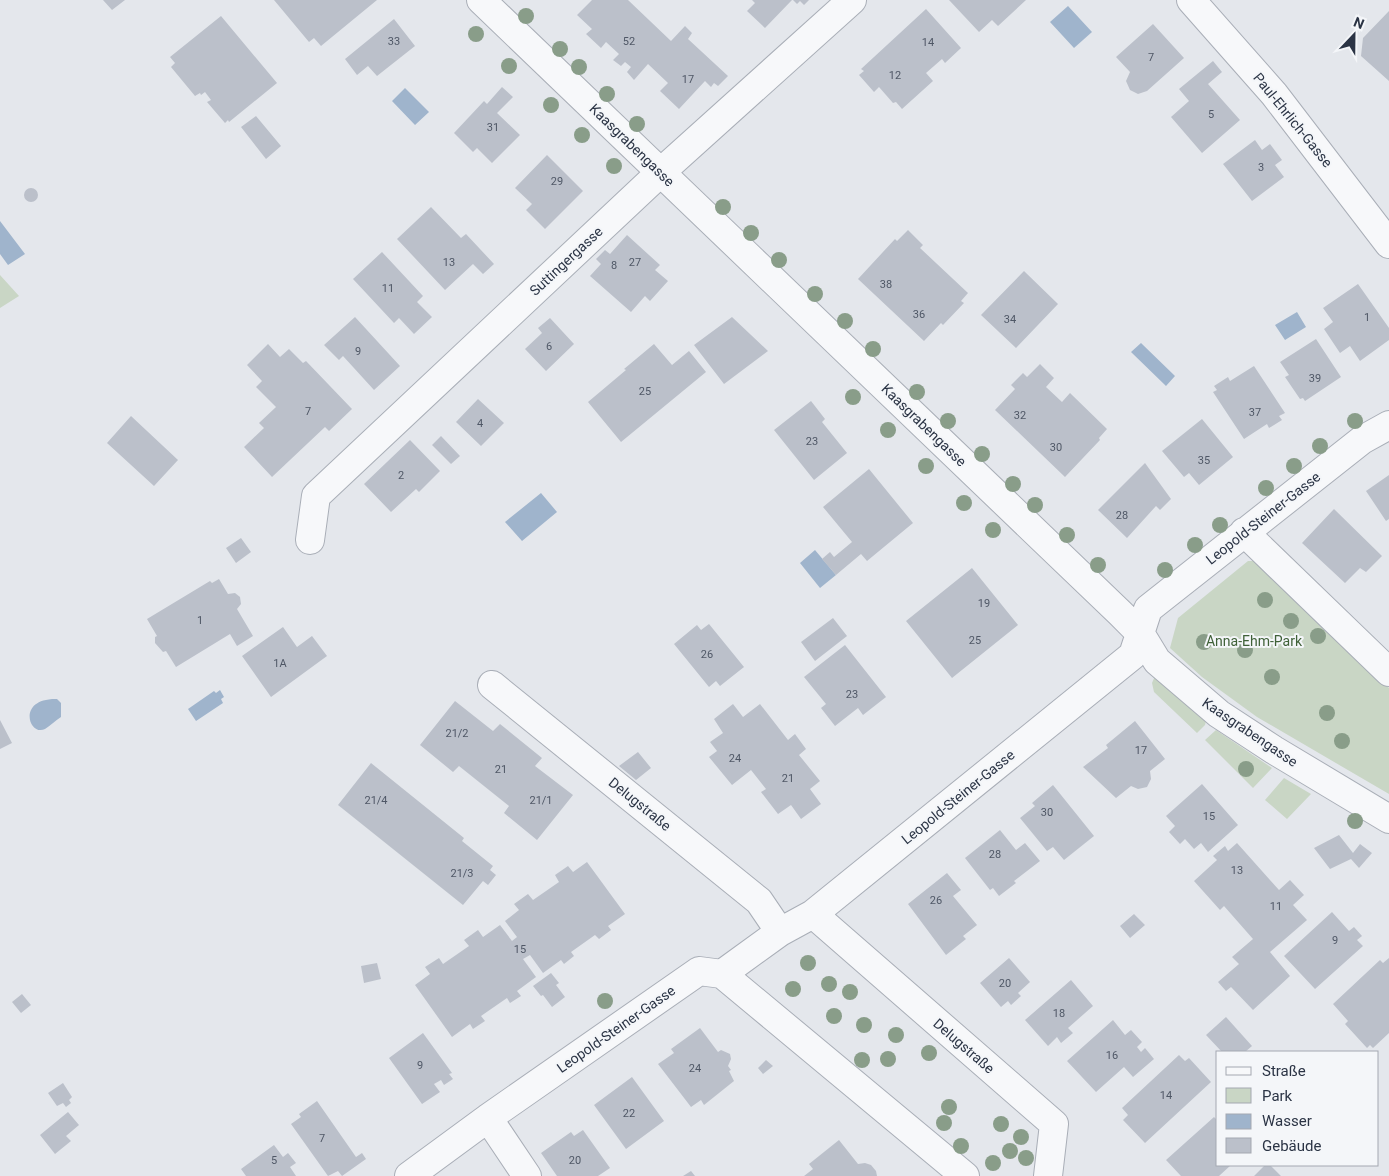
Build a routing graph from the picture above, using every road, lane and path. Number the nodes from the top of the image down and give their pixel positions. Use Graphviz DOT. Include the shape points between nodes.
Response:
graph roads {
  1 [pos="481,0"];
  2 [pos="852,0"];
  3 [pos="1191,0"];
  4 [pos="661,172"];
  5 [pos="1389,244"];
  6 [pos="1389,425"];
  7 [pos="1244,532"];
  8 [pos="310,540"];
  9 [pos="1140,633"];
  10 [pos="1389,672"];
  11 [pos="492,685"];
  12 [pos="1389,819"];
  13 [pos="813,914"];
  14 [pos="780,932"];
  15 [pos="722,974"];
  16 [pos="488,1118"];
  17 [pos="409,1176"];
  18 [pos="527,1176"];
  19 [pos="965,1176"];
  20 [pos="1048,1176"];
  1 -- 4 [label="street, Kaasgrabengasse"];
  2 -- 4 [label="street, Suttingergasse"];
  3 -- 5 [label="street, Paul-Ehrlich-Gasse" via="1274,94"];
  4 -- 8 [label="street, Suttingergasse" via="316,496"];
  4 -- 9 [label="street, Kaasgrabengasse"];
  6 -- 7 [label="street, Leopold-Steiner-Gasse" via="1362,440"];
  7 -- 9 [label="street, Leopold-Steiner-Gasse" via="1148,609"];
  7 -- 10 [label="street"];
  9 -- 12 [label="street, Kaasgrabengasse" via="1157,661 1219,714"];
  9 -- 13 [label="street, Leopold-Steiner-Gasse" via="1133,655"];
  11 -- 14 [label="street, Delugstraße" via="759,901"];
  13 -- 14 [label="street, Leopold-Steiner-Gasse"];
  13 -- 20 [label="street, Delugstraße" via="1054,1124"];
  14 -- 15 [label="street, Leopold-Steiner-Gasse"];
  15 -- 16 [label="street, Leopold-Steiner-Gasse" via="699,971"];
  15 -- 19 [label="street"];
  16 -- 17 [label="street, Leopold-Steiner-Gasse"];
  16 -- 18 [label="street"];
}
